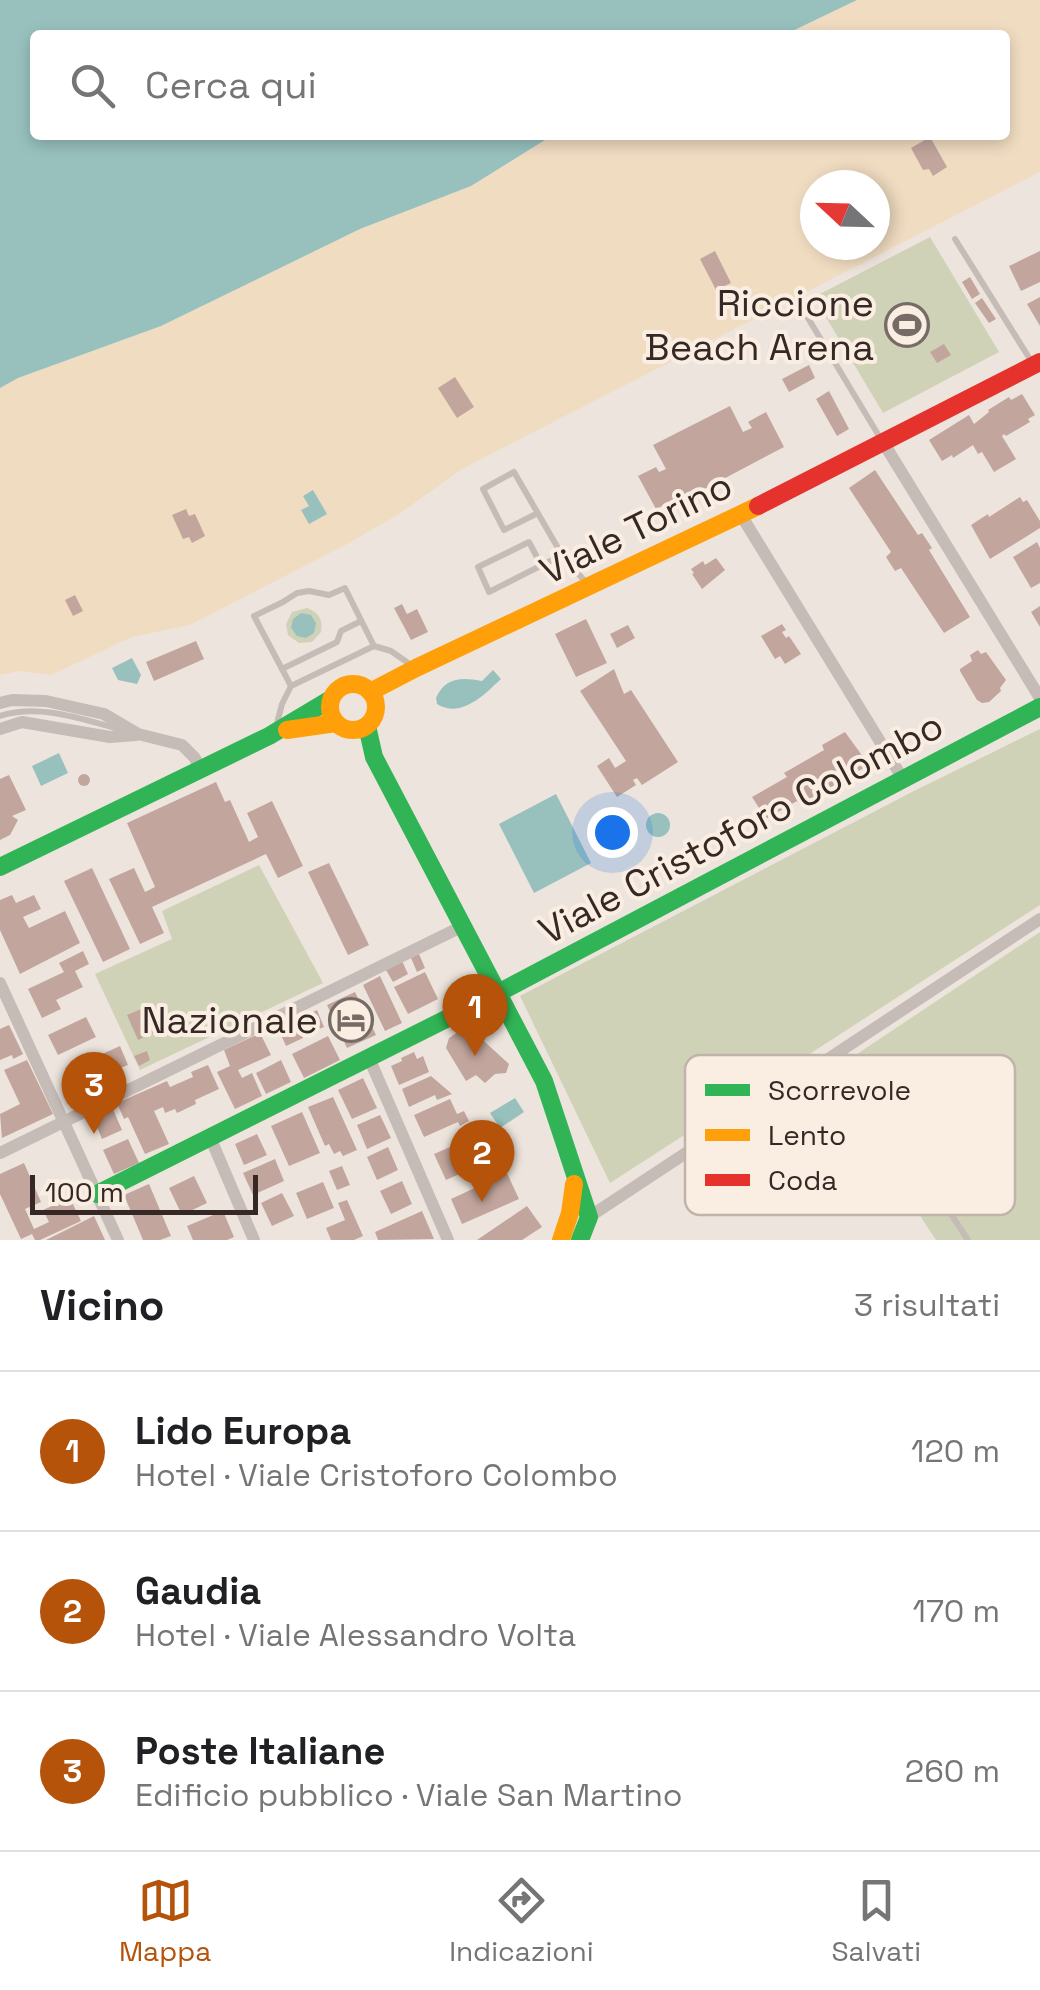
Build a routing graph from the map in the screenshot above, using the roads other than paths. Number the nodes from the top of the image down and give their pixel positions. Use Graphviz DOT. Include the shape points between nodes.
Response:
graph roads {
  1 [pos="954,239"];
  2 [pos="969,244"];
  3 [pos="961,249"];
  4 [pos="808,318"];
  5 [pos="1038,368"];
  6 [pos="883,442"];
  7 [pos="536,514"];
  8 [pos="741,515"];
  9 [pos="562,555"];
  10 [pos="541,565"];
  11 [pos="590,587"];
  12 [pos="361,622"];
  13 [pos="374,646"];
  14 [pos="416,668"];
  15 [pos="282,669"];
  16 [pos="291,686"];
  17 [pos="370,692"];
  18 [pos="1040,698"];
  19 [pos="331,700"];
  20 [pos="0,704"];
  21 [pos="1040,707"];
  22 [pos="0,716"];
  23 [pos="371,720"];
  24 [pos="341,726"];
  25 [pos="0,729"];
  26 [pos="274,733"];
  27 [pos="138,734"];
  28 [pos="374,757"];
  29 [pos="202,770"];
  30 [pos="903,779"];
  31 [pos="0,866"];
  32 [pos="1040,919"];
  33 [pos="463,926"];
  34 [pos="0,983"];
  35 [pos="498,993"];
  36 [pos="842,1050"];
  37 [pos="834,1055"];
  38 [pos="845,1055"];
  39 [pos="369,1058"];
  40 [pos="64,1123"];
  41 [pos="210,1138"];
  42 [pos="0,1153"];
  43 [pos="685,1154"];
  44 [pos="574,1174"];
  45 [pos="97,1194"];
  46 [pos="951,1215"];
  47 [pos="589,1218"];
  48 [pos="118,1240"];
  49 [pos="254,1240"];
  50 [pos="448,1240"];
  51 [pos="560,1240"];
  52 [pos="580,1240"];
  53 [pos="968,1240"];
  1 -- 3 [label="lane, Viale Torino"];
  2 -- 3 [label="lane"];
  3 -- 5 [label="lane, Viale Torino"];
  4 -- 6 [label="lane"];
  5 -- 6 [label="street, Viale Torino"];
  6 -- 8 [label="street, Viale Torino"];
  6 -- 18 [label="street"];
  7 -- 7 [label="lane" via="514,472 483,489 504,530"];
  7 -- 9 [label="lane"];
  8 -- 11 [label="street, Viale Torino"];
  8 -- 30 [label="street"];
  9 -- 10 [label="lane"];
  9 -- 11 [label="lane"];
  10 -- 10 [label="lane" via="489,592 478,568 529,542"];
  11 -- 14 [label="street, Viale Torino"];
  12 -- 13 [label="lane"];
  12 -- 15 [label="lane"];
  12 -- 15 [label="lane" via="345,588 329,595 297,592 254,616"];
  13 -- 14 [label="lane"];
  13 -- 16 [label="lane"];
  14 -- 17 [label="street, Viale Torino"];
  14 -- 23 [label="street, Viale Torino"];
  15 -- 16 [label="lane"];
  16 -- 26 [label="lane"];
  17 -- 19 [label="street" via="351,684"];
  17 -- 23 [label="street" via="376,703"];
  19 -- 24 [label="street"];
  19 -- 26 [label="street"];
  20 -- 27 [label="street" via="46,702 104,714"];
  21 -- 30 [label="street, Viale Cristoforo Colombo"];
  22 -- 27 [label="lane" via="36,711"];
  23 -- 24 [label="street" via="356,730"];
  23 -- 28 [label="street"];
  24 -- 26 [label="street"];
  24 -- 28 [label="street"];
  25 -- 27 [label="street" via="22,722 110,737"];
  26 -- 29 [label="street"];
  27 -- 29 [label="street" via="182,745"];
  28 -- 33 [label="street"];
  29 -- 31 [label="street"];
  30 -- 35 [label="street, Viale Cristoforo Colombo"];
  32 -- 36 [label="street"];
  33 -- 35 [label="street"];
  33 -- 40 [label="street"];
  34 -- 40 [label="street"];
  35 -- 39 [label="street, Viale Cristoforo Colombo"];
  35 -- 44 [label="street" via="544,1081"];
  36 -- 37 [label="street"];
  36 -- 38 [label="lane"];
  39 -- 41 [label="street, Viale Cristoforo Colombo"];
  39 -- 50 [label="street"];
  40 -- 42 [label="street"];
  40 -- 45 [label="street"];
  41 -- 45 [label="street, Viale Cristoforo Colombo"];
  41 -- 49 [label="street"];
  43 -- 47 [label="street"];
  44 -- 47 [label="street"];
  44 -- 51 [label="street"];
  45 -- 48 [label="street"];
  46 -- 53 [label="lane"];
  47 -- 52 [label="street"];
}
